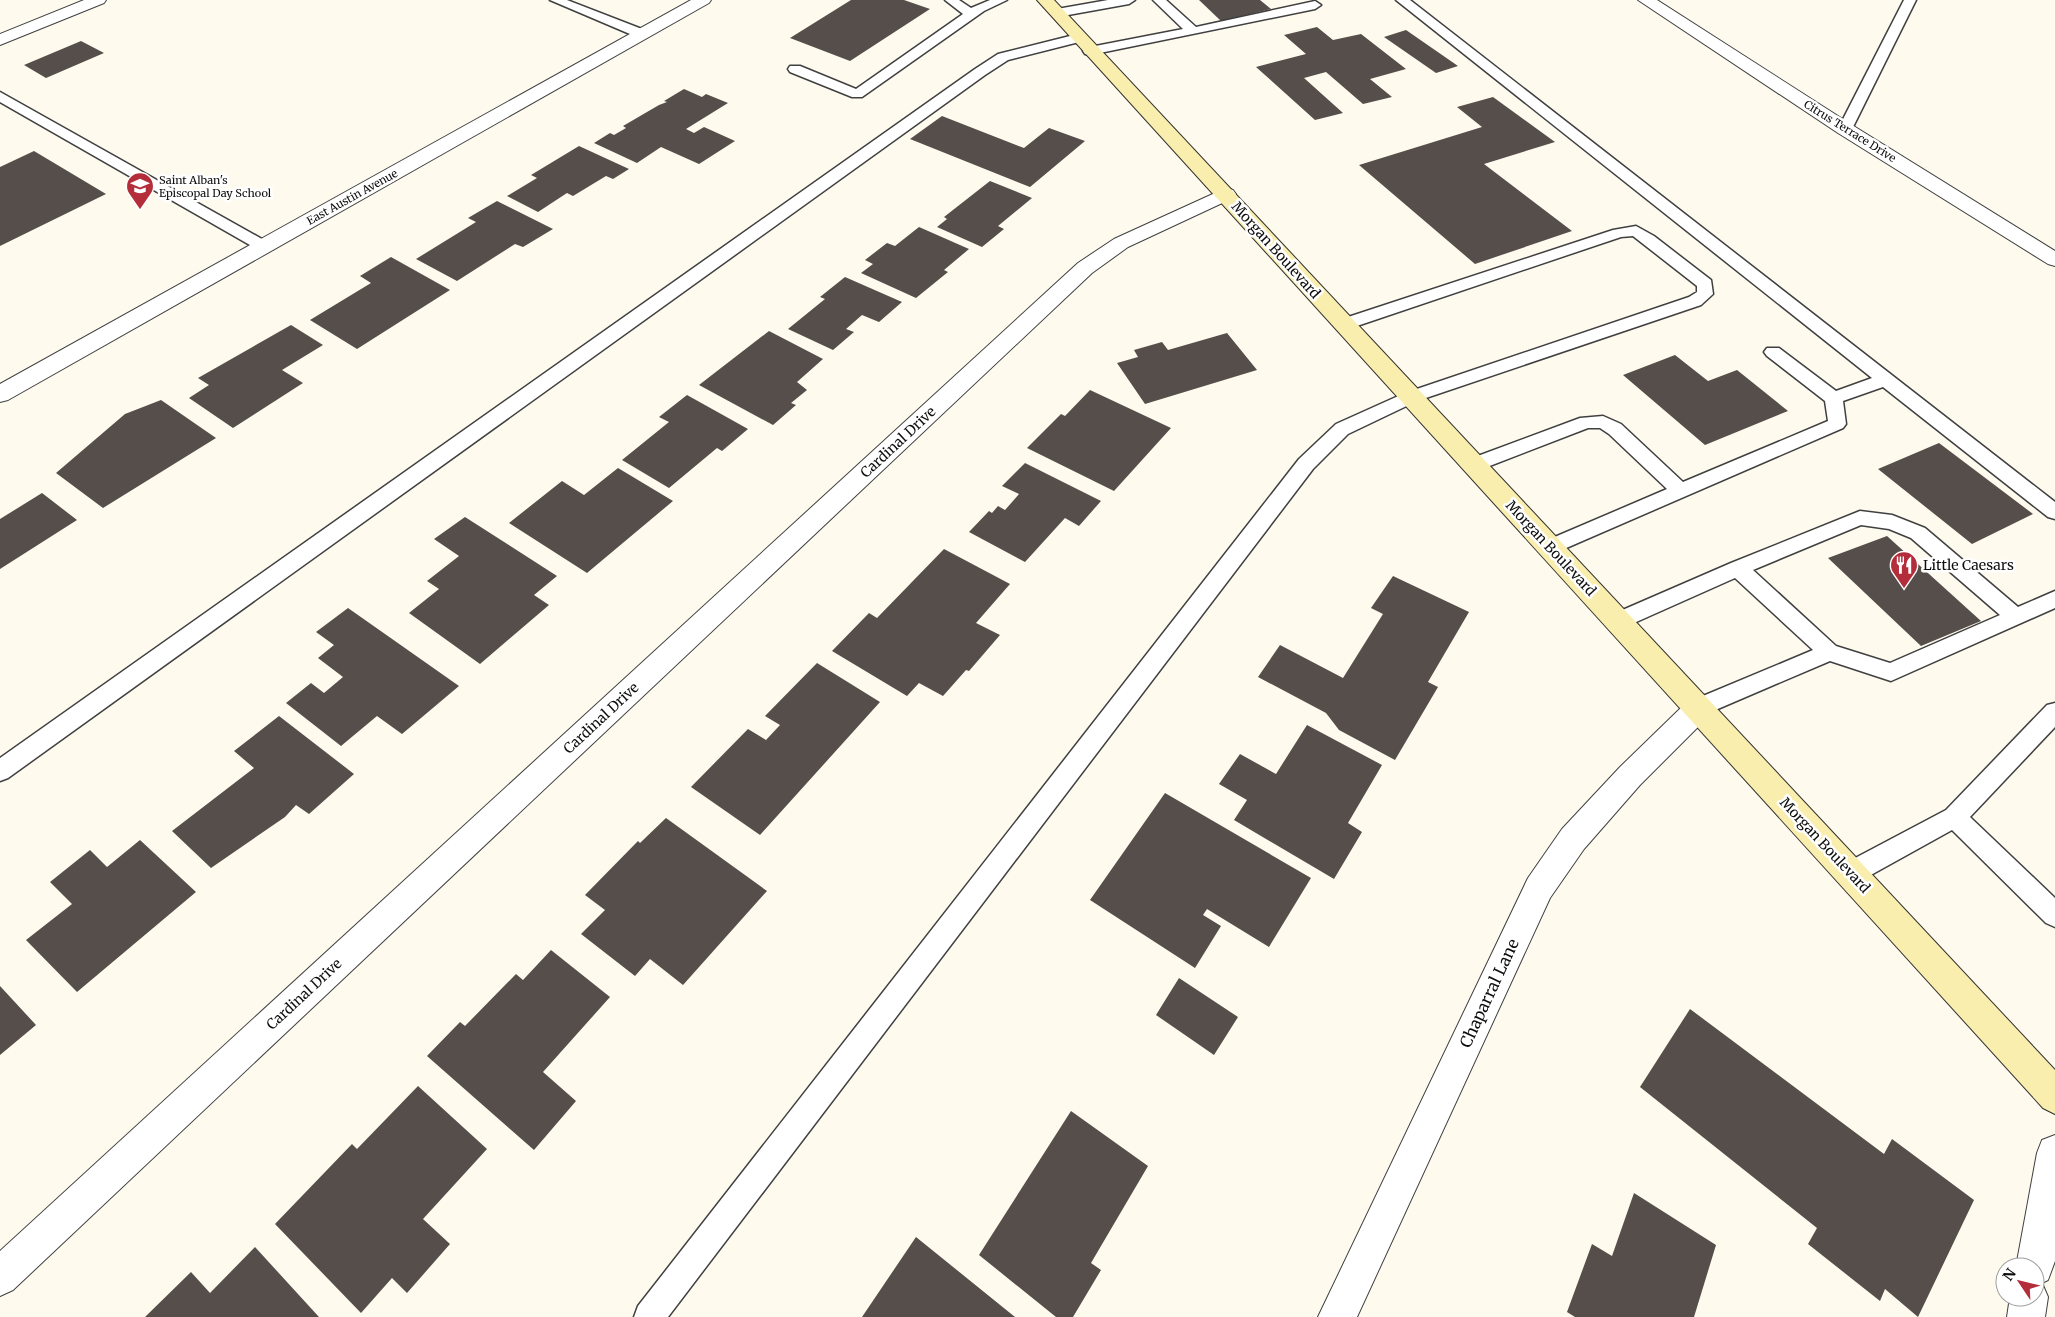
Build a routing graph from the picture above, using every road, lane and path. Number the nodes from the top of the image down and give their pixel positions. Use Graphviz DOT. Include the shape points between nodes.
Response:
graph roads {
  1 [pos="98,0"];
  2 [pos="556,0"];
  3 [pos="703,0"];
  4 [pos="951,0"];
  5 [pos="1001,0"];
  6 [pos="1129,0"];
  7 [pos="1159,0"];
  8 [pos="1402,0"];
  9 [pos="1646,0"];
  10 [pos="1910,0"];
  11 [pos="1315,5"];
  12 [pos="1051,7"];
  13 [pos="972,15"];
  14 [pos="1194,31"];
  15 [pos="642,34"];
  16 [pos="0,40"];
  17 [pos="1084,44"];
  18 [pos="795,69"];
  19 [pos="0,96"];
  20 [pos="1845,129"];
  21 [pos="1226,194"];
  22 [pos="263,246"];
  23 [pos="2055,260"];
  24 [pos="1345,324"];
  25 [pos="1773,352"];
  26 [pos="1886,380"];
  27 [pos="0,394"];
  28 [pos="1411,397"];
  29 [pos="1834,398"];
  30 [pos="1474,465"];
  31 [pos="1681,491"];
  32 [pos="2055,512"];
  33 [pos="1550,547"];
  34 [pos="1738,568"];
  35 [pos="2055,599"];
  36 [pos="2016,616"];
  37 [pos="1618,621"];
  38 [pos="1829,652"];
  39 [pos="1699,708"];
  40 [pos="2055,712"];
  41 [pos="0,771"];
  42 [pos="1954,817"];
  43 [pos="1851,873"];
  44 [pos="2055,915"];
  45 [pos="2055,1096"];
  46 [pos="2055,1153"];
  47 [pos="2036,1257"];
  48 [pos="0,1277"];
  49 [pos="649,1317"];
  50 [pos="1337,1317"];
  1 -- 16 [label="street"];
  2 -- 15 [label="lane"];
  3 -- 15 [label="street, East Austin Avenue"];
  4 -- 13 [label="lane"];
  5 -- 13 [label="lane" via="980,8"];
  6 -- 12 [label="lane"];
  7 -- 14 [label="lane"];
  8 -- 26 [label="lane"];
  9 -- 20 [label="street, Citrus Terrace Drive"];
  10 -- 20 [label="lane"];
  11 -- 14 [label="lane"];
  12 -- 17 [label="main road, Morgan Boulevard"];
  13 -- 18 [label="lane" via="857,94"];
  14 -- 17 [label="lane"];
  15 -- 22 [label="street, East Austin Avenue"];
  17 -- 21 [label="main road, Morgan Boulevard"];
  17 -- 41 [label="lane" via="1003,57 980,72"];
  19 -- 22 [label="lane"];
  20 -- 23 [label="street, Citrus Terrace Drive"];
  21 -- 24 [label="main road, Morgan Boulevard"];
  21 -- 48 [label="street, Cardinal Drive" via="1121,243 1085,268"];
  22 -- 27 [label="street, East Austin Avenue"];
  24 -- 28 [label="main road, Morgan Boulevard"];
  24 -- 28 [label="lane" via="1620,233 1636,232 1648,239 1705,284 1705,294 1695,301"];
  25 -- 29 [label="lane"];
  26 -- 29 [label="lane"];
  26 -- 32 [label="lane"];
  28 -- 30 [label="main road, Morgan Boulevard"];
  28 -- 49 [label="lane" via="1342,429 1306,464"];
  29 -- 31 [label="lane" via="1837,424"];
  30 -- 31 [label="lane" via="1586,422 1603,422 1615,429"];
  30 -- 33 [label="main road, Morgan Boulevard"];
  31 -- 33 [label="lane"];
  33 -- 37 [label="main road, Morgan Boulevard"];
  34 -- 36 [label="lane" via="1860,518 1892,522 1918,533"];
  34 -- 37 [label="lane"];
  34 -- 38 [label="lane"];
  35 -- 36 [label="lane"];
  36 -- 38 [label="lane" via="1891,672"];
  37 -- 39 [label="main road, Morgan Boulevard"];
  38 -- 39 [label="lane"];
  39 -- 43 [label="main road, Morgan Boulevard"];
  39 -- 50 [label="street, Chaparral Lane" via="1573,838 1538,888"];
  40 -- 42 [label="lane"];
  42 -- 43 [label="lane"];
  42 -- 44 [label="lane"];
  43 -- 45 [label="main road, Morgan Boulevard"];
  46 -- 47 [label="street"];
}
